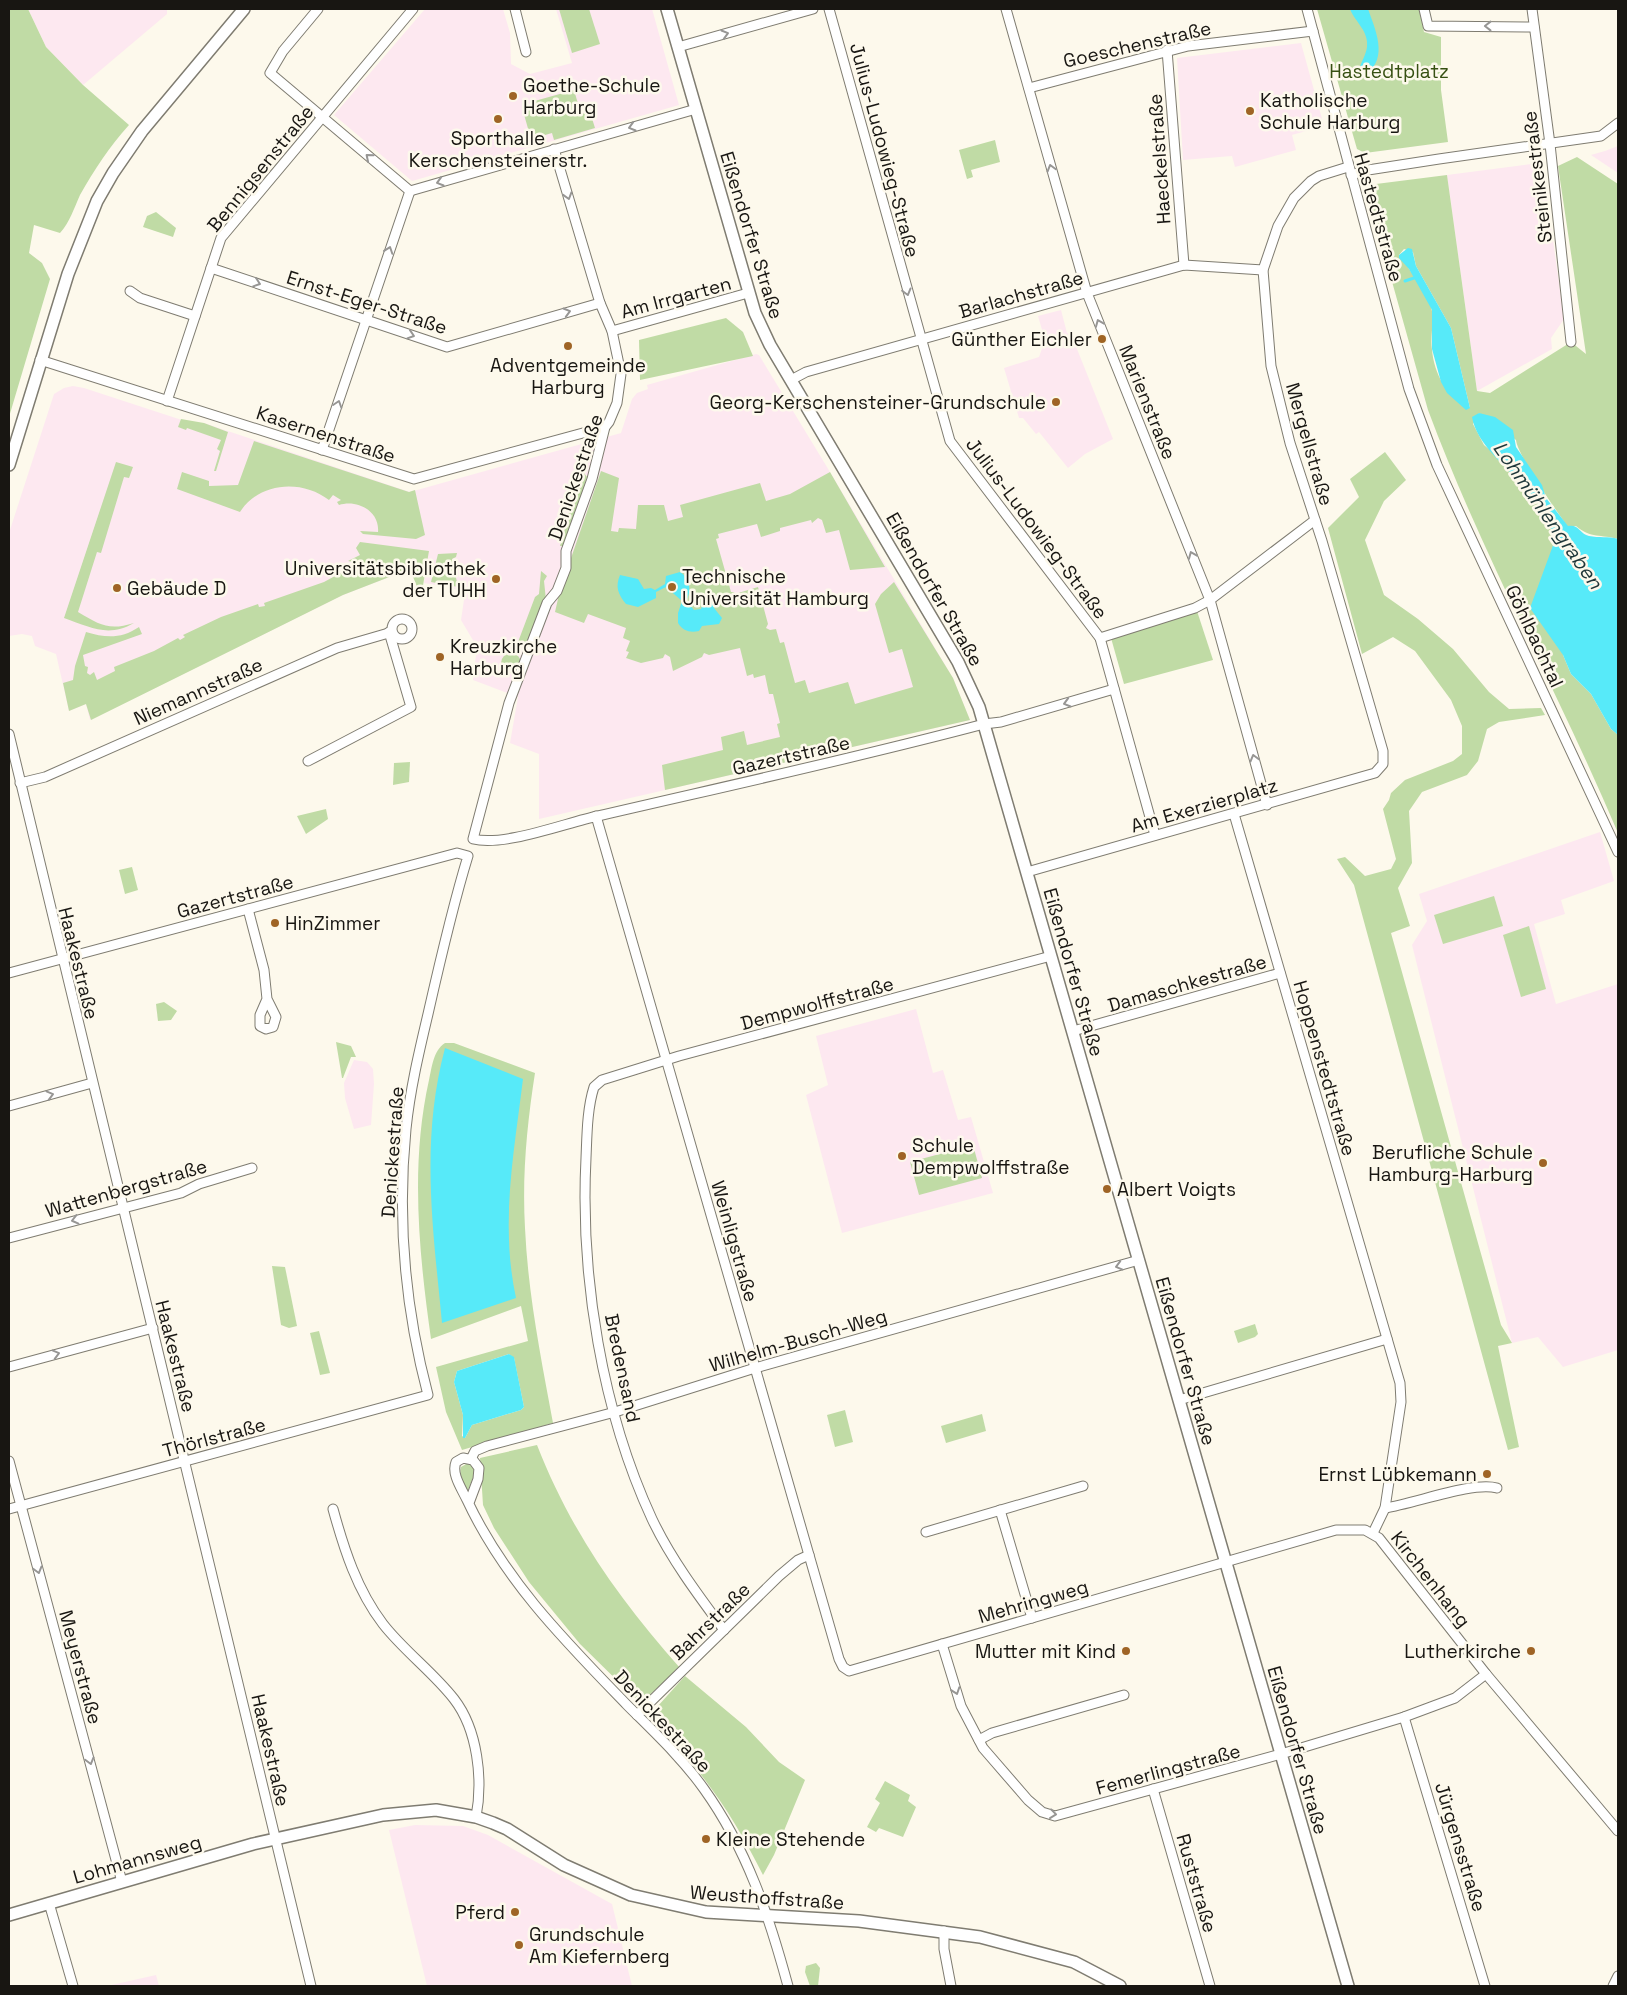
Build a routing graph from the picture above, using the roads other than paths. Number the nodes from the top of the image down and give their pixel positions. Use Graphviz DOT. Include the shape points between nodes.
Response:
graph roads {
  1 [pos="244,9"];
  2 [pos="318,9"];
  3 [pos="413,9"];
  4 [pos="515,9"];
  5 [pos="668,9"];
  6 [pos="813,9"];
  7 [pos="829,9"];
  8 [pos="1006,9"];
  9 [pos="1307,9"];
  10 [pos="1424,9"];
  11 [pos="1532,9"];
  12 [pos="1534,27"];
  13 [pos="1313,31"];
  14 [pos="678,47"];
  15 [pos="1167,50"];
  16 [pos="526,52"];
  17 [pos="1029,88"];
  18 [pos="696,109"];
  19 [pos="322,117"];
  20 [pos="1618,122"];
  21 [pos="1550,144"];
  22 [pos="554,149"];
  23 [pos="1350,171"];
  24 [pos="410,191"];
  25 [pos="1184,265"];
  26 [pos="211,268"];
  27 [pos="1263,270"];
  28 [pos="130,291"];
  29 [pos="1087,293"];
  30 [pos="748,294"];
  31 [pos="600,303"];
  32 [pos="195,316"];
  33 [pos="365,320"];
  34 [pos="612,331"];
  35 [pos="920,339"];
  36 [pos="1572,342"];
  37 [pos="40,360"];
  38 [pos="791,380"];
  39 [pos="167,401"];
  40 [pos="604,427"];
  41 [pos="1426,433"];
  42 [pos="322,450"];
  43 [pos="9,465"];
  44 [pos="1314,520"];
  45 [pos="1210,600"];
  46 [pos="1100,638"];
  47 [pos="1114,689"];
  48 [pos="984,724"];
  49 [pos="9,734"];
  50 [pos="308,761"];
  51 [pos="1383,761"];
  52 [pos="20,783"];
  53 [pos="1267,805"];
  54 [pos="1234,814"];
  55 [pos="596,816"];
  56 [pos="1155,835"];
  57 [pos="473,839"];
  58 [pos="1618,852"];
  59 [pos="468,856"];
  60 [pos="1027,872"];
  61 [pos="248,909"];
  62 [pos="1051,956"];
  63 [pos="62,960"];
  64 [pos="9,973"];
  65 [pos="1280,973"];
  66 [pos="268,999"];
  67 [pos="1073,1032"];
  68 [pos="666,1061"];
  69 [pos="92,1083"];
  70 [pos="594,1087"];
  71 [pos="9,1106"];
  72 [pos="252,1168"];
  73 [pos="123,1208"];
  74 [pos="9,1238"];
  75 [pos="1139,1260"];
  76 [pos="153,1328"];
  77 [pos="1387,1339"];
  78 [pos="9,1367"];
  79 [pos="755,1368"];
  80 [pos="428,1395"];
  81 [pos="1179,1400"];
  82 [pos="615,1412"];
  83 [pos="471,1459"];
  84 [pos="9,1461"];
  85 [pos="186,1461"];
  86 [pos="1083,1486"];
  87 [pos="1497,1488"];
  88 [pos="469,1503"];
  89 [pos="21,1505"];
  90 [pos="9,1508"];
  91 [pos="1385,1508"];
  92 [pos="334,1509"];
  93 [pos="1000,1510"];
  94 [pos="926,1532"];
  95 [pos="1374,1533"];
  96 [pos="809,1556"];
  97 [pos="1226,1562"];
  98 [pos="1032,1618"];
  99 [pos="724,1630"];
  100 [pos="942,1644"];
  101 [pos="849,1671"];
  102 [pos="1486,1674"];
  103 [pos="1124,1696"];
  104 [pos="637,1715"];
  105 [pos="1404,1717"];
  106 [pos="979,1740"];
  107 [pos="1281,1754"];
  108 [pos="1153,1789"];
  109 [pos="476,1817"];
  110 [pos="1618,1831"];
  111 [pos="276,1839"];
  112 [pos="122,1882"];
  113 [pos="49,1903"];
  114 [pos="9,1915"];
  115 [pos="768,1916"];
  116 [pos="944,1931"];
  117 [pos="1618,1976"];
  118 [pos="73,1986"];
  119 [pos="311,1986"];
  120 [pos="788,1986"];
  121 [pos="951,1986"];
  122 [pos="1120,1986"];
  123 [pos="1210,1986"];
  124 [pos="1348,1986"];
  125 [pos="1485,1986"];
  126 [pos="1613,1986"];
  1 -- 37 [label="main road" via="142,131 112,173 83,232"];
  2 -- 19 [label="street" via="283,51 270,73"];
  3 -- 19 [label="street, Bennigsenstraße"];
  4 -- 16 [label="street"];
  5 -- 14 [label="main road, Eißendorfer Straße"];
  14 -- 6 [label="street, one-way"];
  7 -- 35 [label="street, Julius-Ludowieg-Straße, one-way"];
  8 -- 17 [label="street, Marienstraße"];
  9 -- 13 [label="street, Hastedtstraße"];
  12 -- 10 [label="street, one-way" via="1428,26"];
  11 -- 12 [label="street, Steinikestraße"];
  12 -- 21 [label="street, Steinikestraße"];
  13 -- 15 [label="street, Goeschenstraße" via="1232,39"];
  13 -- 23 [label="street, Hastedtstraße"];
  14 -- 18 [label="main road, Eißendorfer Straße"];
  15 -- 17 [label="street, Goeschenstraße"];
  15 -- 25 [label="street, Haeckelstraße"];
  29 -- 17 [label="street, Marienstraße, one-way"];
  18 -- 22 [label="street, one-way"];
  18 -- 30 [label="main road, Eißendorfer Straße"];
  24 -- 19 [label="street, one-way"];
  19 -- 26 [label="street, Bennigsenstraße" via="224,232"];
  20 -- 21 [label="street, Mergellstraße" via="1601,136"];
  21 -- 23 [label="street, Mergellstraße"];
  21 -- 36 [label="street, Steinikestraße"];
  22 -- 24 [label="street, one-way"];
  22 -- 31 [label="street, Denickestraße, one-way"];
  23 -- 27 [label="street, Mergellstraße" via="1326,173 1311,181 1294,198 1278,226"];
  23 -- 41 [label="street, Hastedtstraße" via="1409,389"];
  33 -- 24 [label="street, one-way"];
  25 -- 27 [label="street, Barlachstraße"];
  25 -- 29 [label="street, Barlachstraße"];
  26 -- 32 [label="street, Bennigsenstraße"];
  26 -- 33 [label="street, Ernst-Eger-Straße, one-way"];
  27 -- 44 [label="street, Mergellstraße" via="1271,366"];
  28 -- 32 [label="street" via="140,298"];
  29 -- 35 [label="street, Barlachstraße"];
  45 -- 29 [label="street, Marienstraße, one-way"];
  30 -- 34 [label="street, Am Irrgarten"];
  30 -- 38 [label="main road, Eißendorfer Straße" via="770,345"];
  33 -- 31 [label="street, Ernst-Eger-Straße, one-way" via="448,347"];
  31 -- 34 [label="street, Denickestraße"];
  32 -- 39 [label="street, Bennigsenstraße"];
  42 -- 33 [label="street, one-way"];
  34 -- 40 [label="street, Denickestraße" via="621,383 612,416"];
  35 -- 38 [label="street, Barlachstraße" via="806,372"];
  35 -- 46 [label="street, Julius-Ludowieg-Straße" via="950,441"];
  37 -- 39 [label="street, Kasernenstraße"];
  37 -- 43 [label="main road"];
  38 -- 48 [label="main road, Eißendorfer Straße" via="963,669"];
  39 -- 42 [label="street, Kasernenstraße"];
  40 -- 42 [label="street, Kasernenstraße" via="414,480"];
  40 -- 57 [label="street, Denickestraße" via="592,479 566,551 566,568 557,591 547,603 509,703"];
  41 -- 58 [label="street, Göhlbachtal" via="1456,507"];
  44 -- 45 [label="street"];
  44 -- 51 [label="street, Mergellstraße" via="1383,750"];
  45 -- 46 [label="street" via="1195,608"];
  53 -- 45 [label="street, Marienstraße, one-way"];
  46 -- 47 [label="street, Julius-Ludowieg-Straße"];
  47 -- 48 [label="street, Gazertstraße, one-way"];
  47 -- 56 [label="street, Julius-Ludowieg-Straße"];
  48 -- 55 [label="street, Gazertstraße"];
  48 -- 60 [label="main road, Eißendorfer Straße"];
  49 -- 52 [label="street, Haakestraße"];
  50 -- 52 [label="street, Niemannstraße" via="412,707 391,632 337,648 46,777"];
  51 -- 53 [label="street, Am Exerzierplatz" via="1375,773"];
  52 -- 63 [label="street, Haakestraße"];
  53 -- 54 [label="street, Am Exerzierplatz"];
  54 -- 56 [label="street, Am Exerzierplatz"];
  54 -- 65 [label="street, Hoppenstedtstraße"];
  55 -- 57 [label="street, Gazertstraße" via="519,836 482,841"];
  55 -- 68 [label="street, Weinligstraße"];
  56 -- 60 [label="street, Am Exerzierplatz"];
  59 -- 61 [label="street, Gazertstraße" via="458,853"];
  59 -- 80 [label="street, Denickestraße" via="413,1078 406,1130 402,1214 404,1259 413,1331"];
  60 -- 62 [label="main road, Eißendorfer Straße"];
  61 -- 63 [label="street, Gazertstraße"];
  61 -- 66 [label="street"];
  62 -- 67 [label="main road, Eißendorfer Straße"];
  62 -- 68 [label="street, Dempwolffstraße"];
  63 -- 64 [label="street, Gazertstraße"];
  63 -- 69 [label="street, Haakestraße"];
  65 -- 67 [label="street, Damaschkestraße"];
  65 -- 77 [label="street, Hoppenstedtstraße"];
  67 -- 75 [label="main road, Eißendorfer Straße"];
  68 -- 70 [label="street, Dempwolffstraße" via="602,1080"];
  68 -- 79 [label="street, Weinligstraße"];
  71 -- 69 [label="street, one-way"];
  69 -- 73 [label="street, Haakestraße"];
  70 -- 82 [label="street, Bredensand" via="584,1192 586,1261 597,1332"];
  72 -- 73 [label="street, Wattenbergstraße" via="199,1184 181,1193"];
  73 -- 74 [label="street, Wattenbergstraße, one-way"];
  73 -- 76 [label="street, Haakestraße"];
  75 -- 79 [label="street, Wilhelm-Busch-Weg, one-way"];
  75 -- 81 [label="main road, Eißendorfer Straße"];
  78 -- 76 [label="street, one-way"];
  76 -- 85 [label="street, Haakestraße"];
  77 -- 81 [label="street"];
  77 -- 91 [label="street, Hoppenstedtstraße" via="1400,1383 1401,1402"];
  79 -- 82 [label="street, Wilhelm-Busch-Weg"];
  79 -- 96 [label="street, Weinligstraße"];
  80 -- 85 [label="street, Thörlstraße"];
  81 -- 97 [label="main road, Eißendorfer Straße"];
  82 -- 83 [label="street, Wilhelm-Busch-Weg" via="487,1446 475,1451"];
  82 -- 99 [label="street, Bredensand" via="652,1520 678,1567"];
  83 -- 88 [label="street" via="478,1465 479,1474"];
  83 -- 88 [label="street, Denickestraße" via="458,1460 454,1471"];
  84 -- 89 [label="street, Meyerstraße"];
  85 -- 89 [label="street, Thörlstraße"];
  85 -- 111 [label="street, Haakestraße"];
  86 -- 93 [label="street"];
  87 -- 91 [label="street" via="1478,1486"];
  88 -- 104 [label="street, Denickestraße" via="494,1550 541,1614"];
  89 -- 90 [label="street, Thörlstraße"];
  89 -- 112 [label="street, Meyerstraße, one-way"];
  91 -- 95 [label="street, Hoppenstedtstraße"];
  92 -- 109 [label="street" via="350,1565 376,1614 453,1698 463,1715 477,1763 479,1794"];
  93 -- 94 [label="street"];
  93 -- 98 [label="street"];
  95 -- 97 [label="street, Kirchenhang" via="1357,1529 1336,1530"];
  95 -- 102 [label="street, Kirchenhang"];
  96 -- 99 [label="street, Bahrstraße" via="798,1560 779,1576"];
  96 -- 101 [label="street, Weinligstraße" via="841,1664"];
  97 -- 98 [label="street, Mehringweg"];
  97 -- 107 [label="main road, Eißendorfer Straße"];
  98 -- 100 [label="street, Mehringweg"];
  99 -- 104 [label="street, Bahrstraße"];
  100 -- 101 [label="street, Mehringweg"];
  100 -- 106 [label="street, Femerlingstraße, one-way" via="961,1706"];
  102 -- 105 [label="street, Femerlingstraße" via="1455,1698"];
  102 -- 110 [label="street, Kirchenhang"];
  103 -- 106 [label="street" via="992,1733"];
  104 -- 115 [label="street, Denickestraße" via="694,1776 726,1822"];
  105 -- 107 [label="street, Femerlingstraße"];
  105 -- 125 [label="street, Jürgensstraße"];
  106 -- 108 [label="street, Femerlingstraße, one-way" via="1016,1788 1050,1815 1067,1814"];
  107 -- 108 [label="street, Femerlingstraße"];
  107 -- 124 [label="main road, Eißendorfer Straße"];
  108 -- 123 [label="street, Ruststraße"];
  109 -- 111 [label="main road, Weusthoffstraße" via="436,1810 400,1812"];
  109 -- 115 [label="main road, Weusthoffstraße" via="507,1829 564,1865 631,1895 690,1910"];
  111 -- 112 [label="main road, Lohmannsweg"];
  111 -- 119 [label="street, Haakestraße"];
  112 -- 113 [label="main road, Lohmannsweg"];
  113 -- 114 [label="main road, Lohmannsweg"];
  113 -- 118 [label="street"];
  115 -- 116 [label="main road, Weusthoffstraße"];
  115 -- 120 [label="street, Denickestraße"];
  116 -- 121 [label="street"];
  116 -- 122 [label="main road, Weusthoffstraße" via="1006,1943 1074,1962"];
  117 -- 126 [label="street"];
}
